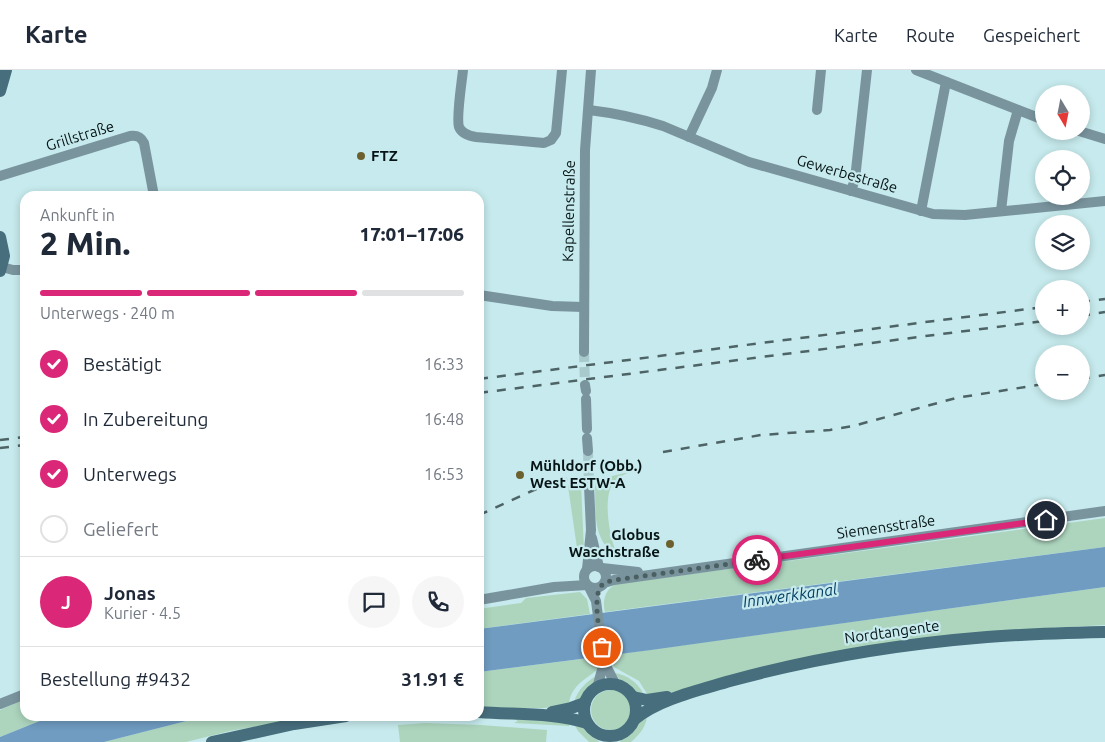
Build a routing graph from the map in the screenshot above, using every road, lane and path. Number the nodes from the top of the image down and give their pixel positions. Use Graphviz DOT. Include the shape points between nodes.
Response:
graph roads {
  1 [pos="6,70"];
  2 [pos="463,70"];
  3 [pos="562,70"];
  4 [pos="591,70"];
  5 [pos="717,70"];
  6 [pos="821,70"];
  7 [pos="867,70"];
  8 [pos="916,70"];
  9 [pos="946,82"];
  10 [pos="0,88"];
  11 [pos="589,110"];
  12 [pos="817,110"];
  13 [pos="1018,110"];
  14 [pos="1035,117"];
  15 [pos="1090,134"];
  16 [pos="689,137"];
  17 [pos="1105,139"];
  18 [pos="0,176"];
  19 [pos="153,191"];
  20 [pos="851,191"];
  21 [pos="1105,201"];
  22 [pos="921,210"];
  23 [pos="1001,211"];
  24 [pos="0,236"];
  25 [pos="1,269"];
  26 [pos="20,270"];
  27 [pos="484,296"];
  28 [pos="583,307"];
  29 [pos="584,352"];
  30 [pos="586,392"];
  31 [pos="588,451"];
  32 [pos="589,486"];
  33 [pos="1105,511"];
  34 [pos="590,530"];
  35 [pos="600,568"];
  36 [pos="585,571"];
  37 [pos="672,572"];
  38 [pos="602,585"];
  39 [pos="588,586"];
  40 [pos="554,587"];
  41 [pos="484,599"];
  42 [pos="596,601"];
  43 [pos="1105,632"];
  44 [pos="604,662"];
  45 [pos="616,685"];
  46 [pos="597,688"];
  47 [pos="687,694"];
  48 [pos="20,696"];
  49 [pos="633,697"];
  50 [pos="585,703"];
  51 [pos="0,704"];
  52 [pos="484,712"];
  53 [pos="540,715"];
  54 [pos="635,719"];
  55 [pos="316,721"];
  56 [pos="587,723"];
  57 [pos="601,738"];
  58 [pos="619,738"];
  59 [pos="212,742"];
  1 -- 10 [label="main road"];
  2 -- 3 [label="street" via="459,121 462,131 468,136 544,143 556,133"];
  4 -- 11 [label="street, Kapellenstraße"];
  5 -- 16 [label="street"];
  6 -- 12 [label="street"];
  7 -- 20 [label="street"];
  8 -- 9 [label="street"];
  9 -- 13 [label="street"];
  9 -- 22 [label="street"];
  11 -- 16 [label="street, Gewerbestraße" via="642,120"];
  11 -- 28 [label="street, Kapellenstraße" via="585,150"];
  13 -- 14 [label="street"];
  13 -- 23 [label="street" via="1009,141"];
  15 -- 17 [label="street"];
  16 -- 20 [label="street, Gewerbestraße" via="749,162"];
  18 -- 19 [label="street, Grillstraße" via="136,136 144,143"];
  20 -- 22 [label="street, Gewerbestraße"];
  21 -- 23 [label="street, Gewerbestraße"];
  22 -- 23 [label="street, Gewerbestraße" via="952,216"];
  24 -- 25 [label="main road" via="4,251"];
  25 -- 26 [label="street"];
  27 -- 28 [label="street" via="552,306"];
  28 -- 29 [label="street, Kapellenstraße"];
  30 -- 31 [label="street"];
  32 -- 34 [label="street"];
  33 -- 37 [label="street, Siemensstraße"];
  34 -- 35 [label="street"];
  34 -- 36 [label="street"];
  35 -- 36 [label="street" via="592,566"];
  35 -- 37 [label="street, Siemensstraße"];
  35 -- 38 [label="street" via="606,577"];
  36 -- 39 [label="street" via="584,580"];
  36 -- 40 [label="street"];
  37 -- 38 [label="street, Siemensstraße" via="614,580"];
  38 -- 39 [label="street"];
  38 -- 42 [label="street"];
  39 -- 40 [label="street"];
  39 -- 42 [label="street"];
  40 -- 41 [label="street"];
  42 -- 44 [label="street"];
  43 -- 47 [label="main road, Nordtangente" via="988,637 875,650 793,665"];
  44 -- 45 [label="street"];
  44 -- 46 [label="street"];
  45 -- 46 [label="main road"];
  45 -- 49 [label="main road"];
  46 -- 50 [label="main road"];
  47 -- 49 [label="main road, Nordtangente" via="647,700"];
  47 -- 54 [label="main road, Nordtangente" via="649,709"];
  48 -- 51 [label="street"];
  49 -- 54 [label="main road"];
  50 -- 53 [label="main road, Nordtangente"];
  50 -- 56 [label="main road"];
  52 -- 53 [label="main road, Nordtangente"];
  53 -- 56 [label="main road, Nordtangente"];
  54 -- 58 [label="main road, Nordtangente"];
  55 -- 59 [label="main road"];
  56 -- 57 [label="main road, Nordtangente"];
  57 -- 58 [label="main road, Nordtangente"];
}
